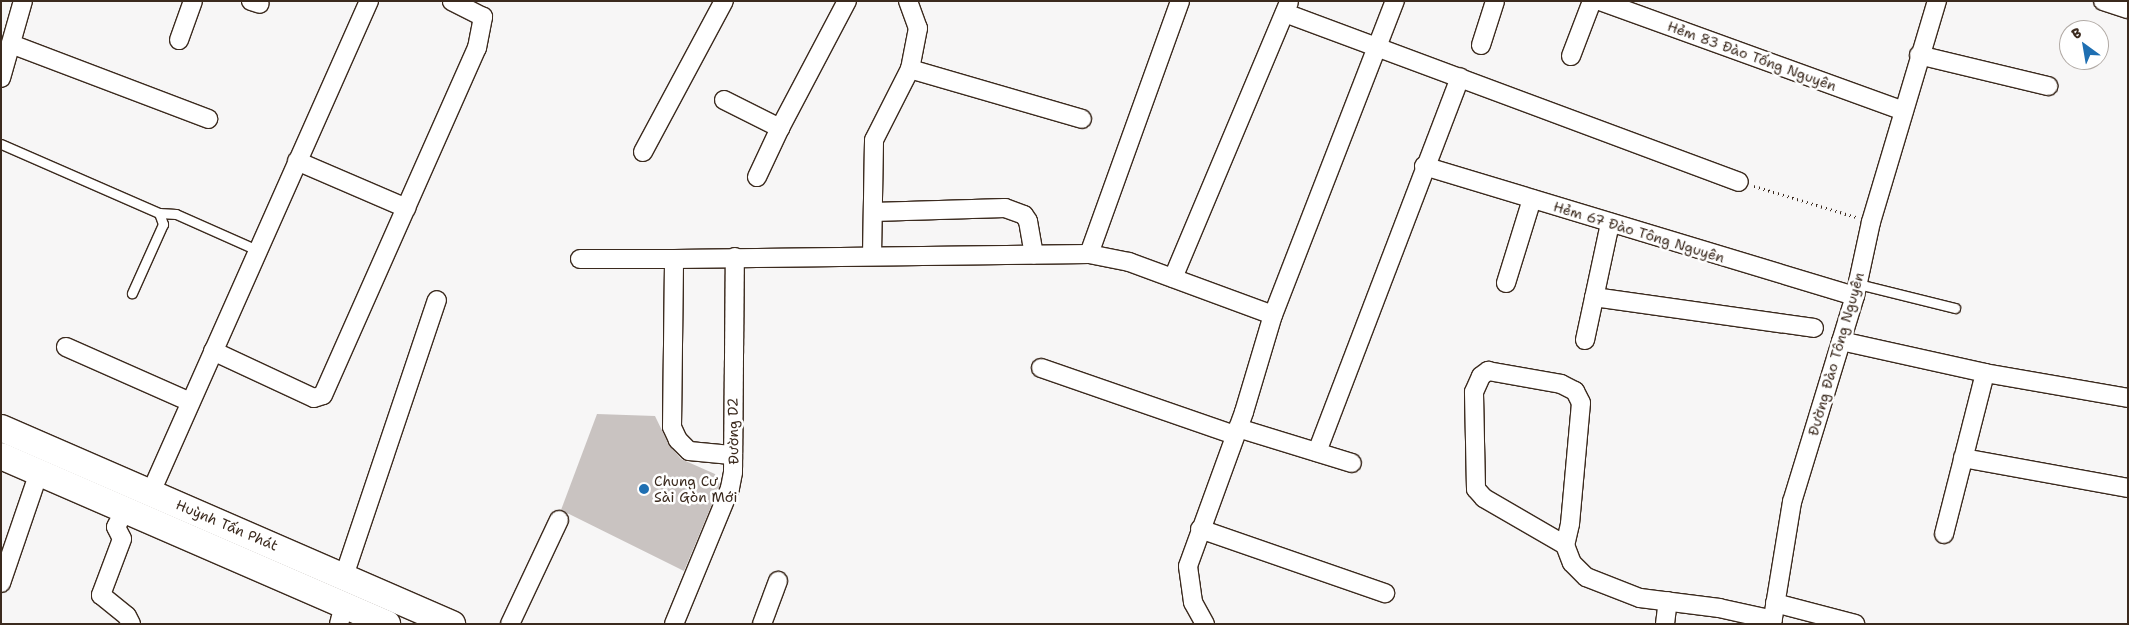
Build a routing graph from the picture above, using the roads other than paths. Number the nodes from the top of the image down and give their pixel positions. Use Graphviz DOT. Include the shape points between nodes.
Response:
graph roads {
  1 [pos="23,1"];
  2 [pos="193,1"];
  3 [pos="369,1"];
  4 [pos="452,1"];
  5 [pos="724,1"];
  6 [pos="847,1"];
  7 [pos="908,1"];
  8 [pos="1180,1"];
  9 [pos="1396,1"];
  10 [pos="1495,1"];
  11 [pos="1592,1"];
  12 [pos="1600,1"];
  13 [pos="1937,1"];
  14 [pos="2103,1"];
  15 [pos="1287,7"];
  16 [pos="2128,9"];
  17 [pos="179,40"];
  18 [pos="11,44"];
  19 [pos="1481,45"];
  20 [pos="1379,47"];
  21 [pos="1919,55"];
  22 [pos="1571,56"];
  23 [pos="910,69"];
  24 [pos="1460,77"];
  25 [pos="1,78"];
  26 [pos="2048,86"];
  27 [pos="724,100"];
  28 [pos="1904,111"];
  29 [pos="208,119"];
  30 [pos="1082,119"];
  31 [pos="780,128"];
  32 [pos="1,144"];
  33 [pos="643,152"];
  34 [pos="297,160"];
  35 [pos="1424,166"];
  36 [pos="757,177"];
  37 [pos="1739,182"];
  38 [pos="1532,199"];
  39 [pos="406,208"];
  40 [pos="873,212"];
  41 [pos="160,213"];
  42 [pos="1610,223"];
  43 [pos="257,250"];
  44 [pos="1034,254"];
  45 [pos="1088,254"];
  46 [pos="872,256"];
  47 [pos="735,257"];
  48 [pos="674,259"];
  49 [pos="580,260"];
  50 [pos="1173,278"];
  51 [pos="1506,282"];
  52 [pos="1856,290"];
  53 [pos="132,293"];
  54 [pos="1594,297"];
  55 [pos="437,300"];
  56 [pos="1955,308"];
  57 [pos="1273,315"];
  58 [pos="1814,328"];
  59 [pos="1585,340"];
  60 [pos="1841,341"];
  61 [pos="66,347"];
  62 [pos="213,351"];
  63 [pos="1041,368"];
  64 [pos="1985,373"];
  65 [pos="2128,398"];
  66 [pos="190,402"];
  67 [pos="1,428"];
  68 [pos="1237,432"];
  69 [pos="1317,452"];
  70 [pos="731,455"];
  71 [pos="1,456"];
  72 [pos="1963,458"];
  73 [pos="1352,463"];
  74 [pos="39,472"];
  75 [pos="2128,488"];
  76 [pos="151,492"];
  77 [pos="125,510"];
  78 [pos="559,520"];
  79 [pos="1200,529"];
  80 [pos="1944,534"];
  81 [pos="1565,545"];
  82 [pos="344,576"];
  83 [pos="778,581"];
  84 [pos="1,583"];
  85 [pos="1385,593"];
  86 [pos="1668,601"];
  87 [pos="1775,603"];
  88 [pos="342,614"];
  89 [pos="1772,622"];
  90 [pos="131,624"];
  91 [pos="388,624"];
  92 [pos="452,624"];
  93 [pos="510,624"];
  94 [pos="674,624"];
  95 [pos="762,624"];
  96 [pos="1205,624"];
  97 [pos="1665,624"];
  98 [pos="1855,624"];
  1 -- 18 [label="street"];
  2 -- 17 [label="street"];
  3 -- 34 [label="street"];
  4 -- 39 [label="street" via="475,11 485,23"];
  5 -- 33 [label="street"];
  6 -- 31 [label="street"];
  7 -- 23 [label="street" via="918,28"];
  8 -- 45 [label="street"];
  9 -- 20 [label="street"];
  10 -- 19 [label="street"];
  11 -- 22 [label="street"];
  12 -- 28 [label="street, Hẻm 83 Đào Tống Nguyên"];
  13 -- 21 [label="street, Đường Đào Tông Nguyên"];
  14 -- 16 [label="street"];
  15 -- 20 [label="street"];
  15 -- 50 [label="street"];
  18 -- 25 [label="street"];
  18 -- 29 [label="street"];
  20 -- 24 [label="street"];
  20 -- 57 [label="street"];
  21 -- 26 [label="street"];
  21 -- 28 [label="street, Đường Đào Tông Nguyên"];
  23 -- 30 [label="street"];
  23 -- 40 [label="street" via="874,140"];
  24 -- 35 [label="street"];
  24 -- 37 [label="street"];
  27 -- 31 [label="street"];
  28 -- 52 [label="street, Đường Đào Tông Nguyên" via="1871,222"];
  31 -- 36 [label="street"];
  32 -- 41 [label="lane"];
  34 -- 39 [label="street"];
  34 -- 43 [label="street"];
  35 -- 38 [label="street, Hẻm 67 Đào Tông Nguyên"];
  35 -- 69 [label="street"];
  38 -- 42 [label="street, Hẻm 67 Đào Tông Nguyên"];
  38 -- 51 [label="street"];
  39 -- 62 [label="street" via="323,395 314,398"];
  40 -- 44 [label="street" via="1005,208 1024,215 1028,221"];
  40 -- 46 [label="street"];
  41 -- 43 [label="lane" via="176,214"];
  41 -- 53 [label="lane" via="163,224"];
  42 -- 52 [label="street, Hẻm 67 Đào Tông Nguyên"];
  42 -- 54 [label="street"];
  43 -- 62 [label="street"];
  44 -- 45 [label="street"];
  44 -- 46 [label="street"];
  45 -- 50 [label="street" via="1129,262"];
  46 -- 47 [label="street"];
  47 -- 48 [label="street"];
  47 -- 70 [label="street, Đường D2"];
  48 -- 49 [label="street"];
  48 -- 70 [label="street" via="672,427 689,451"];
  50 -- 57 [label="street"];
  52 -- 56 [label="lane"];
  52 -- 60 [label="street, Đường Đào Tông Nguyên"];
  54 -- 58 [label="street"];
  54 -- 59 [label="street"];
  55 -- 82 [label="street"];
  57 -- 68 [label="street"];
  60 -- 64 [label="street"];
  60 -- 87 [label="street, Đường Đào Tông Nguyên" via="1792,502"];
  61 -- 66 [label="street"];
  62 -- 66 [label="street"];
  63 -- 68 [label="street"];
  64 -- 65 [label="street"];
  64 -- 72 [label="street"];
  66 -- 76 [label="street"];
  67 -- 76 [label="main road, Huỳnh Tấn Phát"];
  68 -- 69 [label="street"];
  68 -- 79 [label="street"];
  69 -- 73 [label="street"];
  70 -- 94 [label="street, Đường D2" via="730,488"];
  71 -- 74 [label="main road, Huỳnh Tấn Phát"];
  72 -- 75 [label="street"];
  72 -- 80 [label="street"];
  74 -- 77 [label="main road, Huỳnh Tấn Phát"];
  74 -- 84 [label="street"];
  76 -- 82 [label="main road, Huỳnh Tấn Phát"];
  77 -- 88 [label="main road, Huỳnh Tấn Phát"];
  77 -- 90 [label="street" via="116,528 122,539 101,595 127,616"];
  78 -- 93 [label="street"];
  79 -- 85 [label="street"];
  79 -- 96 [label="street" via="1188,566 1193,602"];
  81 -- 81 [label="street" via="1570,524 1581,403 1575,391 1561,384 1488,371 1481,376 1474,392 1476,489 1484,498"];
  81 -- 86 [label="street" via="1572,564 1586,577 1640,598"];
  82 -- 92 [label="main road, Huỳnh Tấn Phát"];
  83 -- 95 [label="street"];
  86 -- 89 [label="street"];
  86 -- 97 [label="street"];
  87 -- 89 [label="street, Đường Đào Tông Nguyên"];
  87 -- 98 [label="street"];
  88 -- 91 [label="main road, Huỳnh Tấn Phát"];
}
